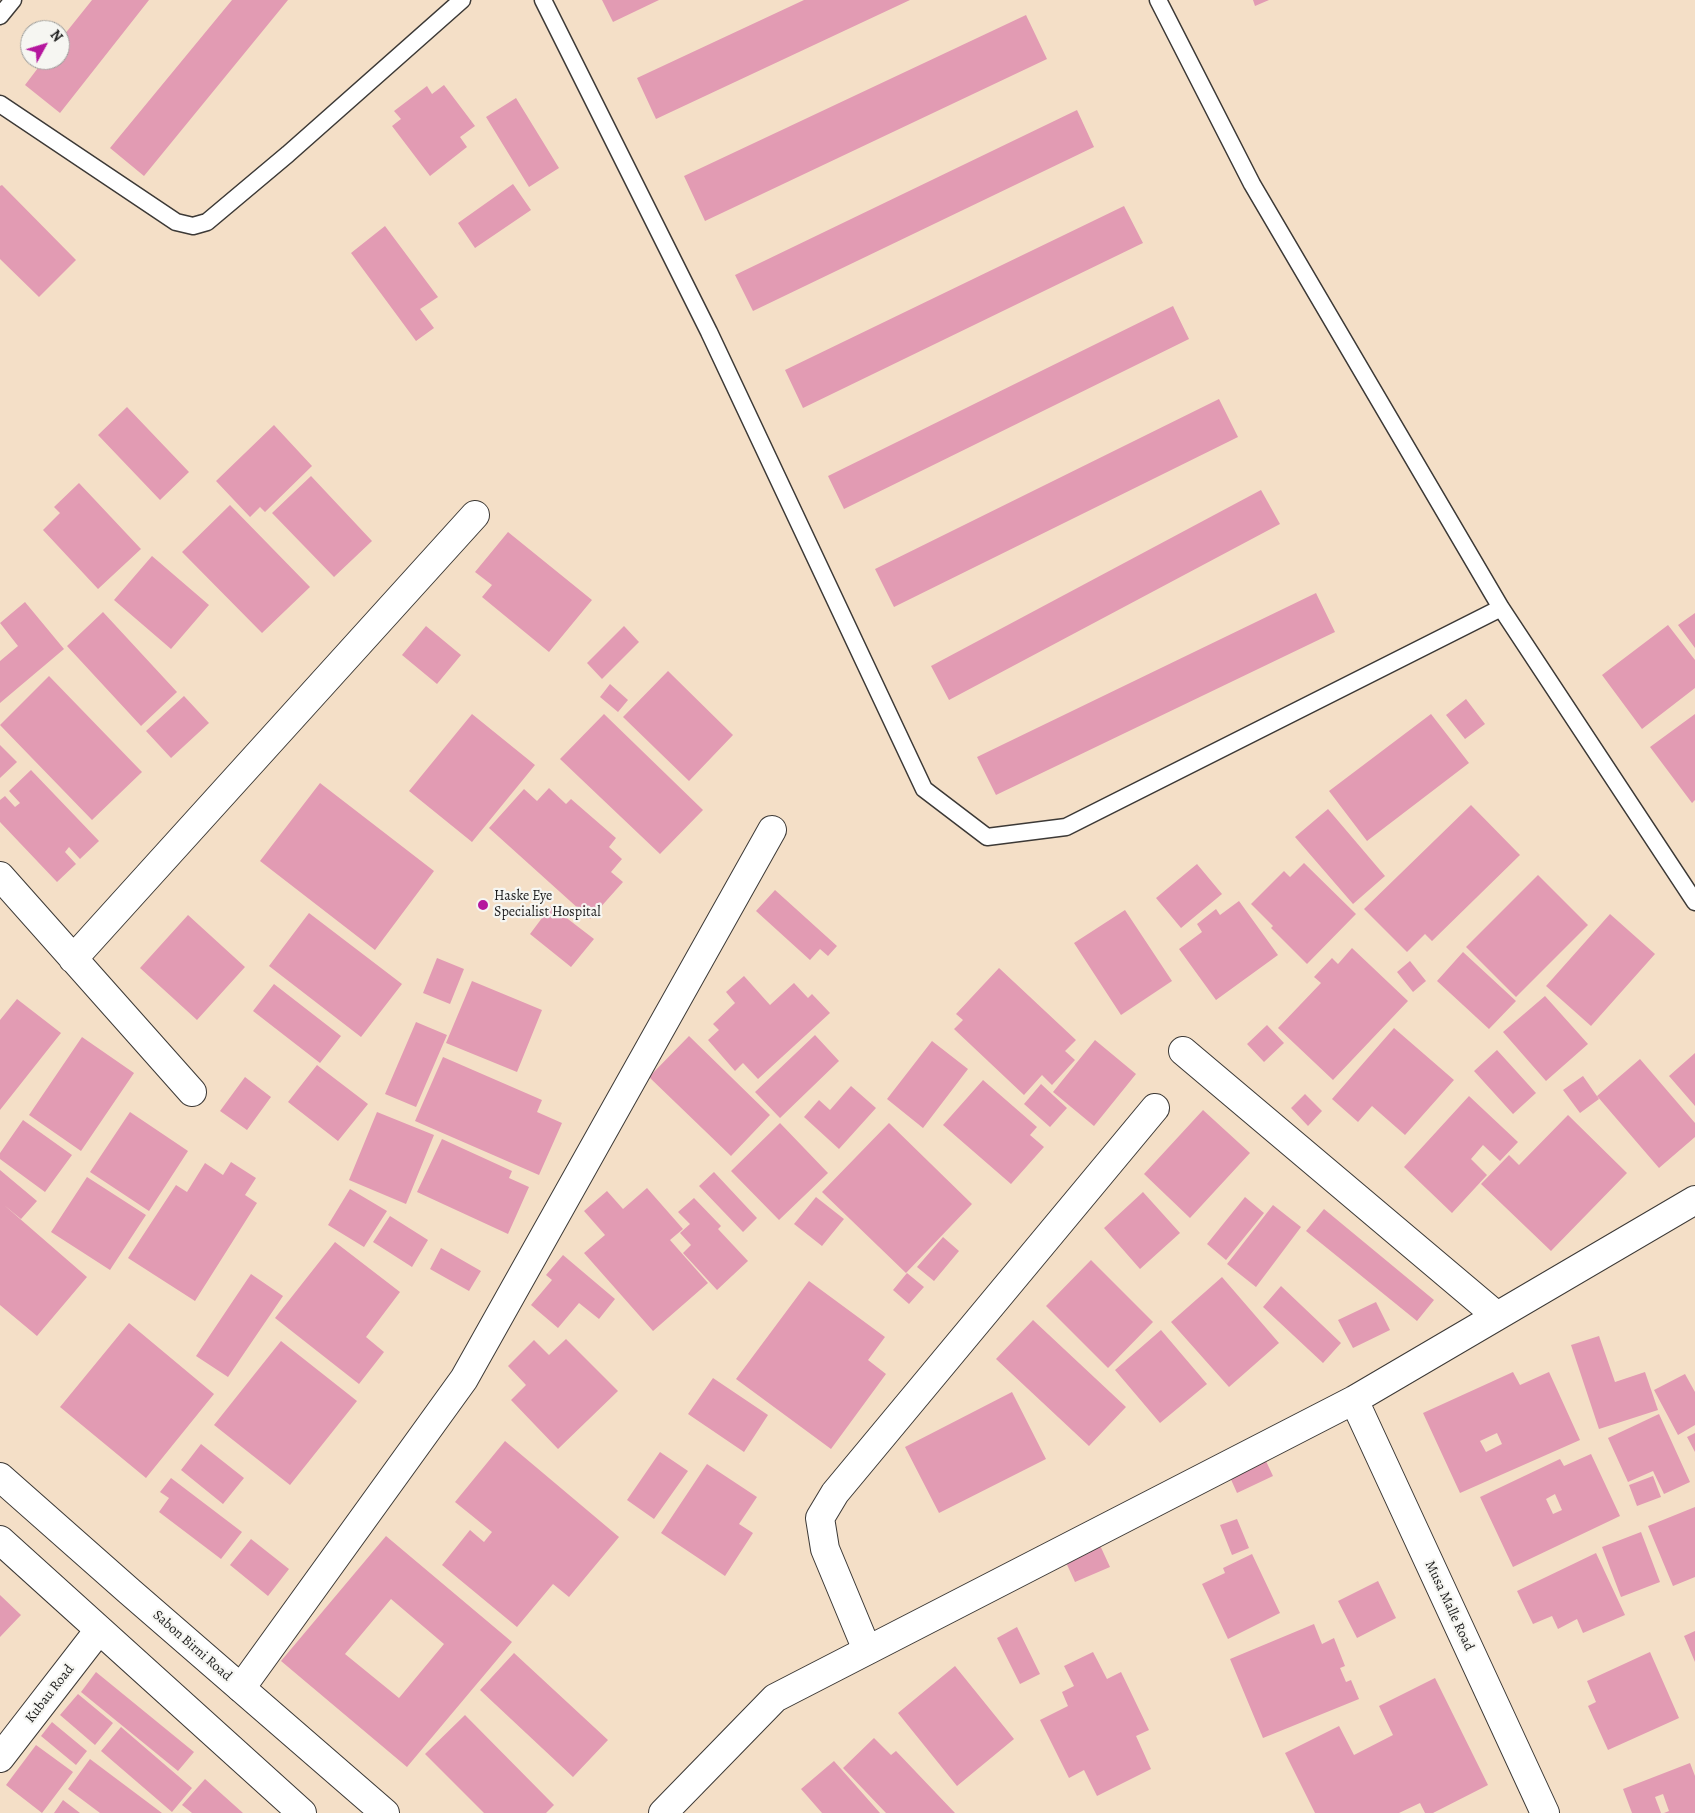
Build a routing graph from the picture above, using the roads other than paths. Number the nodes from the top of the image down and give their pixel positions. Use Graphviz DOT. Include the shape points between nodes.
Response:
graph roads {
  1 [pos="13,0"];
  2 [pos="462,0"];
  3 [pos="544,0"];
  4 [pos="1158,0"];
  5 [pos="0,16"];
  6 [pos="0,104"];
  7 [pos="476,515"];
  8 [pos="1501,608"];
  9 [pos="772,830"];
  10 [pos="0,876"];
  11 [pos="1695,902"];
  12 [pos="73,959"];
  13 [pos="1183,1051"];
  14 [pos="192,1092"];
  15 [pos="1155,1108"];
  16 [pos="1695,1200"];
  17 [pos="1497,1316"];
  18 [pos="1354,1400"];
  19 [pos="0,1477"];
  20 [pos="0,1540"];
  21 [pos="100,1630"];
  22 [pos="867,1650"];
  23 [pos="240,1688"];
  24 [pos="0,1758"];
  25 [pos="302,1813"];
  26 [pos="385,1813"];
  27 [pos="663,1813"];
  28 [pos="1545,1813"];
  1 -- 5 [label="lane"];
  2 -- 6 [label="lane" via="222,210 207,222 193,226 176,222"];
  3 -- 8 [label="lane" via="709,332 924,789 987,837 1066,828"];
  4 -- 8 [label="lane" via="1252,184"];
  7 -- 12 [label="street"];
  8 -- 11 [label="lane"];
  9 -- 23 [label="street" via="464,1379"];
  10 -- 12 [label="street"];
  12 -- 14 [label="street"];
  13 -- 17 [label="street"];
  15 -- 22 [label="street" via="835,1493 820,1518 825,1550"];
  16 -- 17 [label="street"];
  17 -- 18 [label="street"];
  18 -- 22 [label="street"];
  18 -- 28 [label="street, Musa Malle Road"];
  19 -- 23 [label="street, Sabon Birni Road"];
  20 -- 21 [label="street"];
  21 -- 24 [label="street, Kubau Road"];
  21 -- 25 [label="street"];
  22 -- 27 [label="street" via="775,1698"];
  23 -- 26 [label="street, Sabon Birni Road"];
}
